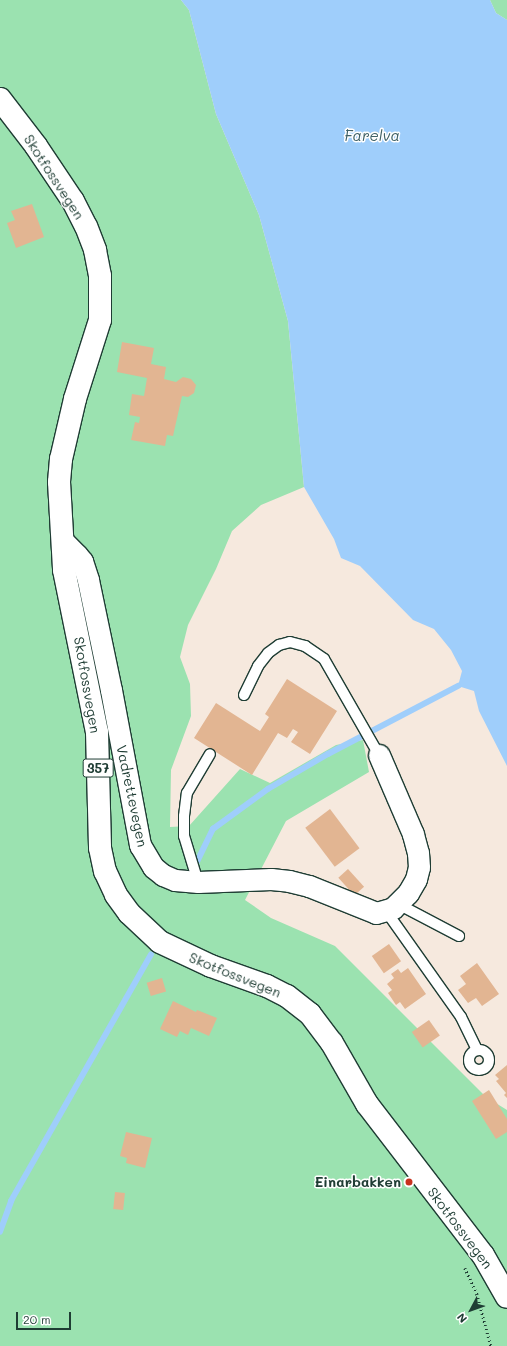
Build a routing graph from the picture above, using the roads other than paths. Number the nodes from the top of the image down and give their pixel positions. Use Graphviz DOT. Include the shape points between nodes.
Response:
graph roads {
  1 [pos="0,99"];
  2 [pos="62,540"];
  3 [pos="244,695"];
  4 [pos="210,754"];
  5 [pos="379,755"];
  6 [pos="198,882"];
  7 [pos="392,907"];
  8 [pos="459,936"];
  9 [pos="477,1050"];
  10 [pos="507,1297"];
  1 -- 2 [label="main road, Skotfossvegen / 357" via="73,201 95,250 100,276 100,320 75,399 61,459 59,482"];
  2 -- 6 [label="street, Vadrettevegen" via="82,562 88,580 140,845 153,867 163,875 174,880"];
  2 -- 10 [label="main road, Skotfossvegen / 357" via="64,570 97,732 97,818 100,848 105,871 116,895 129,913 160,942 211,966 267,986 293,1000 310,1014 332,1043 367,1104 483,1255"];
  3 -- 5 [label="lane" via="258,666 268,653 279,645 290,642 305,646 324,659"];
  4 -- 6 [label="lane" via="187,793 184,816 184,836"];
  5 -- 7 [label="street" via="413,834 418,853 419,867 416,879 408,893"];
  6 -- 7 [label="street, Vadrettevegen" via="289,882 309,886 376,913"];
  7 -- 8 [label="lane, Vadrettevegen"];
  7 -- 9 [label="lane" via="432,975 461,1016"];
}
